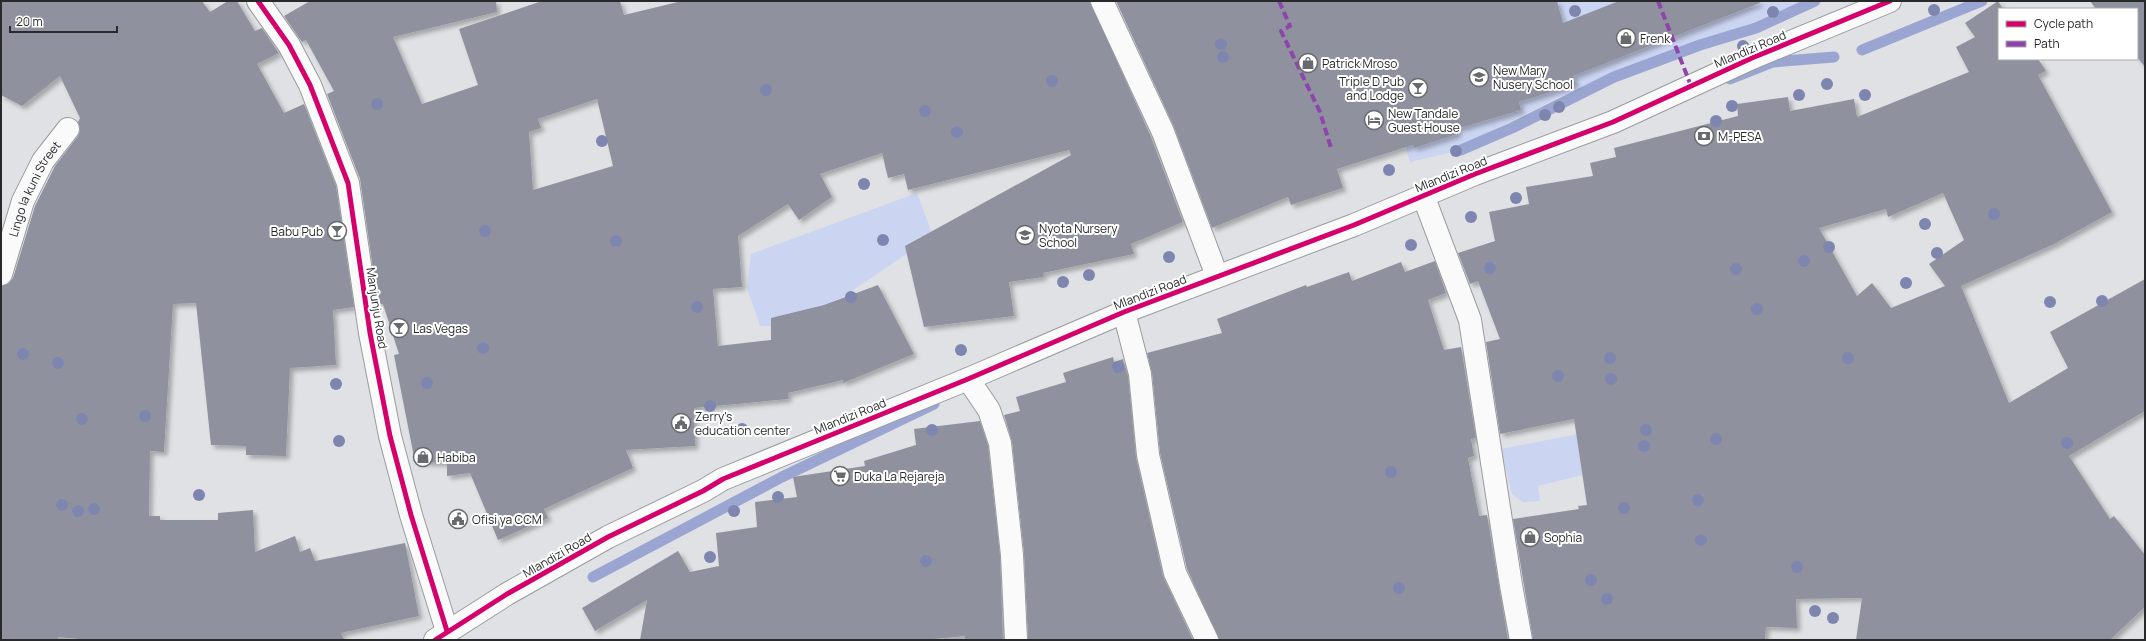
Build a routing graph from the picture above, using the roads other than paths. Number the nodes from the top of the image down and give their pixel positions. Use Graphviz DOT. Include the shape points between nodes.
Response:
graph roads {
  1 [pos="258,1"];
  2 [pos="1102,1"];
  3 [pos="1890,1"];
  4 [pos="68,129"];
  5 [pos="1423,195"];
  6 [pos="1,274"];
  7 [pos="1217,276"];
  8 [pos="1124,312"];
  9 [pos="968,379"];
  10 [pos="441,636"];
  11 [pos="1016,640"];
  12 [pos="1207,640"];
  13 [pos="1522,640"];
  1 -- 10 [label="street, Manjunju Road" via="289,45 310,85 348,183 370,333 390,436"];
  2 -- 7 [label="street" via="1164,132"];
  3 -- 5 [label="street, Mlandizi Road" via="1752,58 1613,122"];
  4 -- 6 [label="street, Lingo la kuni Street" via="43,161 23,201"];
  5 -- 7 [label="street, Mlandizi Road" via="1354,225"];
  5 -- 13 [label="street" via="1470,320 1511,585"];
  7 -- 8 [label="street, Mlandizi Road"];
  8 -- 9 [label="street, Mlandizi Road"];
  8 -- 12 [label="street" via="1140,374 1148,455 1175,573"];
  9 -- 10 [label="street, Mlandizi Road" via="723,479 608,537"];
  9 -- 11 [label="street" via="989,410 1000,443 1012,555"];
}
